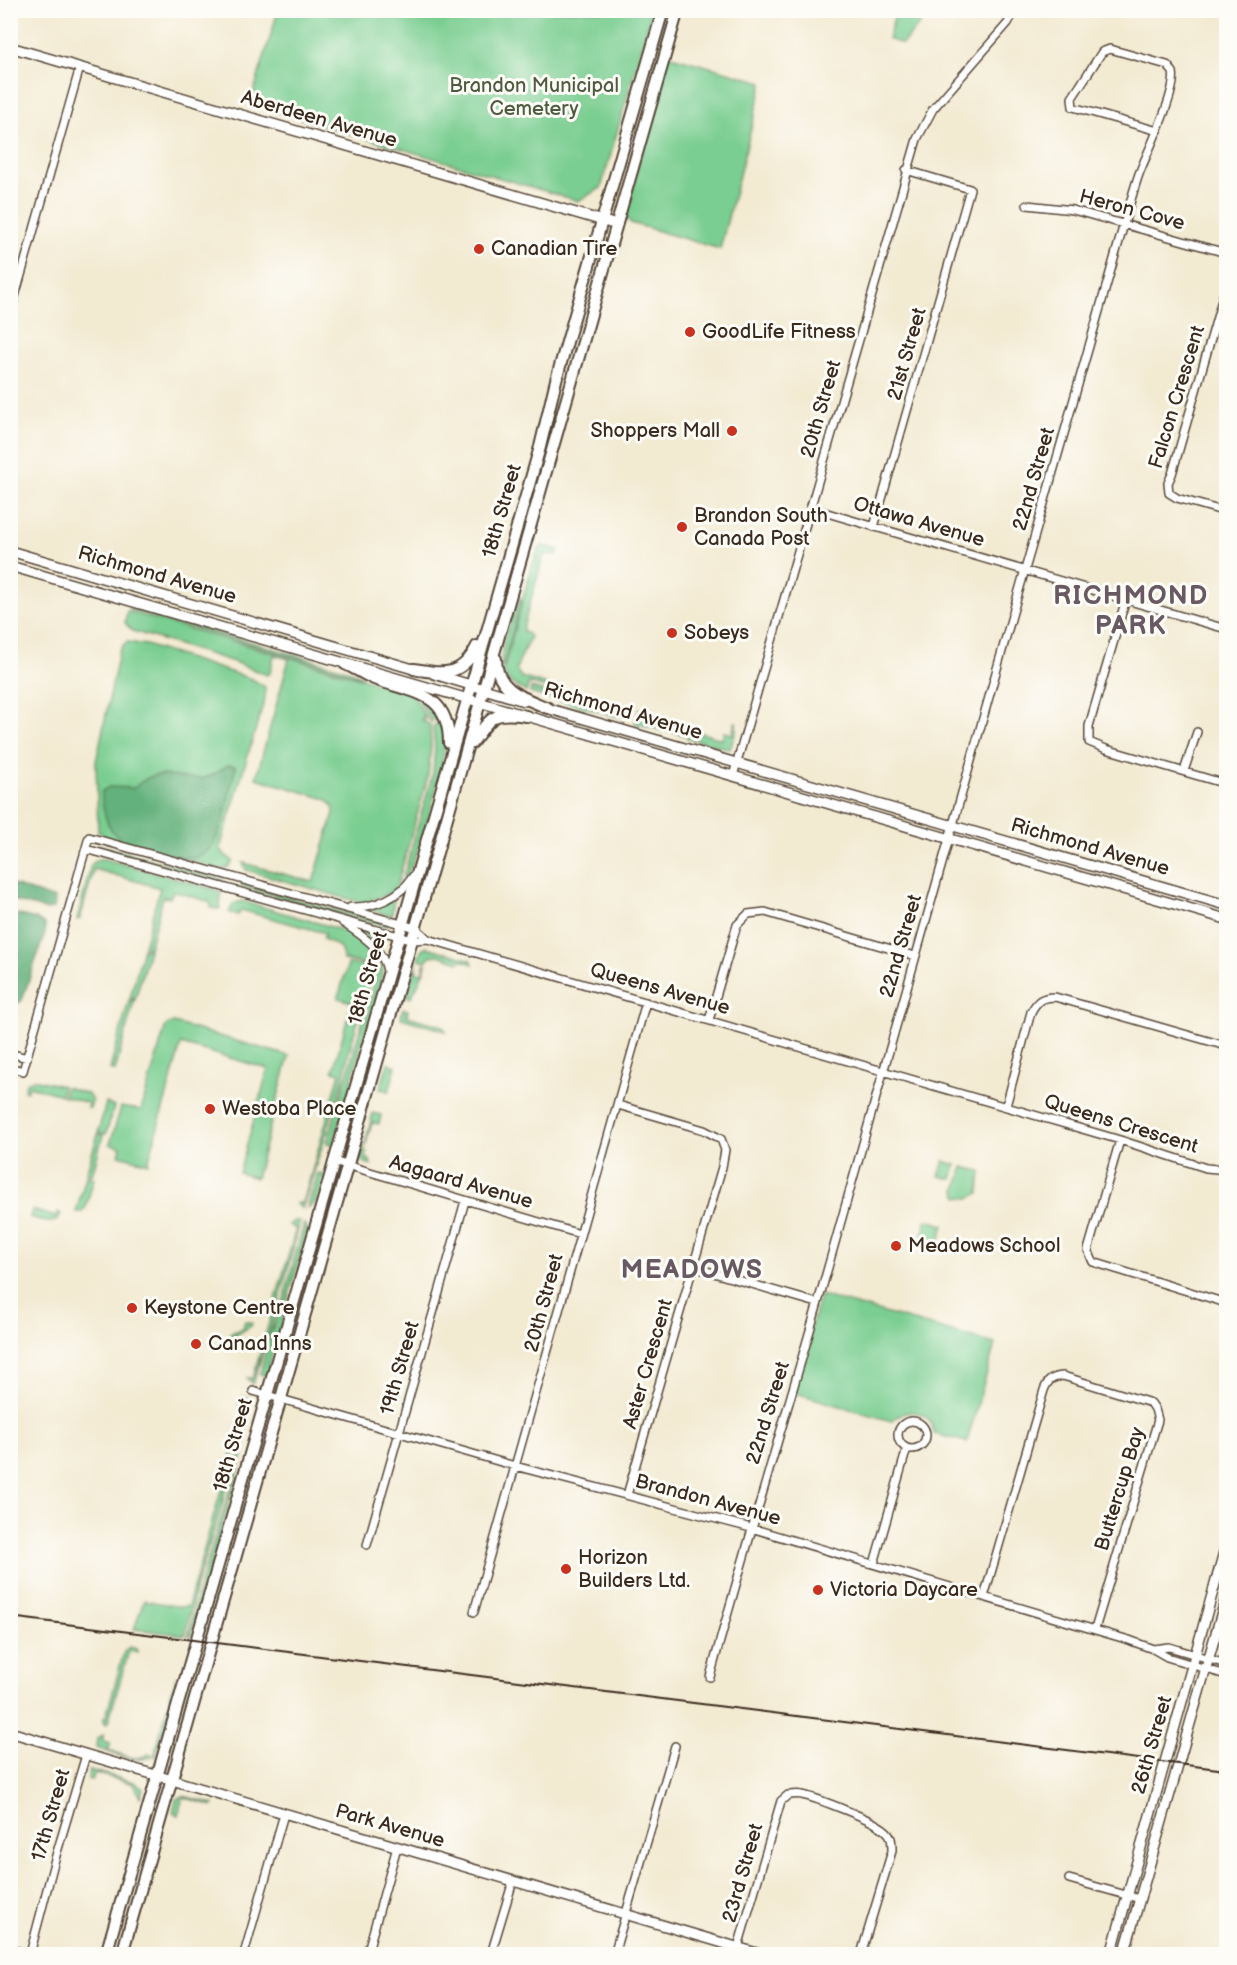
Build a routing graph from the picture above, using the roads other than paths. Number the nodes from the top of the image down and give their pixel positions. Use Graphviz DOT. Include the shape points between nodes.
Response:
graph roads {
  1 [pos="663,10"];
  2 [pos="678,10"];
  3 [pos="1015,10"];
  4 [pos="10,47"];
  5 [pos="80,67"];
  6 [pos="1158,131"];
  7 [pos="906,170"];
  8 [pos="1027,205"];
  9 [pos="603,221"];
  10 [pos="1124,224"];
  11 [pos="617,225"];
  12 [pos="1227,253"];
  13 [pos="1227,286"];
  14 [pos="10,314"];
  15 [pos="810,508"];
  16 [pos="1227,512"];
  17 [pos="874,527"];
  18 [pos="10,550"];
  19 [pos="10,566"];
  20 [pos="1025,570"];
  21 [pos="128,585"];
  22 [pos="1126,599"];
  23 [pos="123,600"];
  24 [pos="489,618"];
  25 [pos="1227,629"];
  26 [pos="497,647"];
  27 [pos="345,664"];
  28 [pos="414,669"];
  29 [pos="470,685"];
  30 [pos="485,689"];
  31 [pos="466,699"];
  32 [pos="481,703"];
  33 [pos="548,708"];
  34 [pos="526,716"];
  35 [pos="1197,732"];
  36 [pos="465,757"];
  37 [pos="448,764"];
  38 [pos="736,764"];
  39 [pos="1184,771"];
  40 [pos="733,776"];
  41 [pos="1227,784"];
  42 [pos="951,826"];
  43 [pos="947,839"];
  44 [pos="86,849"];
  45 [pos="420,860"];
  46 [pos="334,905"];
  47 [pos="1227,905"];
  48 [pos="333,917"];
  49 [pos="1227,919"];
  50 [pos="402,924"];
  51 [pos="416,928"];
  52 [pos="399,936"];
  53 [pos="428,939"];
  54 [pos="413,940"];
  55 [pos="915,956"];
  56 [pos="386,981"];
  57 [pos="646,1002"];
  58 [pos="709,1020"];
  59 [pos="1227,1046"];
  60 [pos="10,1053"];
  61 [pos="27,1058"];
  62 [pos="10,1067"];
  63 [pos="882,1070"];
  64 [pos="618,1105"];
  65 [pos="1006,1106"];
  66 [pos="1120,1140"];
  67 [pos="333,1161"];
  68 [pos="347,1166"];
  69 [pos="1227,1166"];
  70 [pos="465,1201"];
  71 [pos="580,1234"];
  72 [pos="693,1267"];
  73 [pos="818,1303"];
  74 [pos="1227,1303"];
  75 [pos="253,1391"];
  76 [pos="266,1394"];
  77 [pos="280,1398"];
  78 [pos="399,1432"];
  79 [pos="907,1448"];
  80 [pos="514,1466"];
  81 [pos="627,1496"];
  82 [pos="751,1528"];
  83 [pos="367,1545"];
  84 [pos="1227,1545"];
  85 [pos="874,1564"];
  86 [pos="984,1597"];
  87 [pos="1227,1598"];
  88 [pos="474,1612"];
  89 [pos="1095,1629"];
  90 [pos="1210,1659"];
  91 [pos="1194,1660"];
  92 [pos="1227,1664"];
  93 [pos="1207,1670"];
  94 [pos="1227,1675"];
  95 [pos="710,1677"];
  96 [pos="10,1732"];
  97 [pos="675,1746"];
  98 [pos="86,1755"];
  99 [pos="156,1776"];
  100 [pos="171,1780"];
  101 [pos="1155,1801"];
  102 [pos="1167,1804"];
  103 [pos="284,1814"];
  104 [pos="397,1847"];
  105 [pos="1069,1879"];
  106 [pos="513,1881"];
  107 [pos="1127,1895"];
  108 [pos="1140,1899"];
  109 [pos="625,1914"];
  110 [pos="10,1949"];
  111 [pos="737,1951"];
  112 [pos="30,1954"];
  113 [pos="106,1954"];
  114 [pos="122,1954"];
  115 [pos="244,1954"];
  116 [pos="367,1954"];
  117 [pos="491,1954"];
  118 [pos="614,1954"];
  119 [pos="760,1954"];
  120 [pos="861,1954"];
  121 [pos="1111,1954"];
  122 [pos="1124,1954"];
  1 -- 9 [label="main road, 18th Street"];
  2 -- 11 [label="main road, 18th Street"];
  3 -- 7 [label="street, 20th Street" via="933,108 916,139"];
  4 -- 5 [label="main road, Aberdeen Avenue"];
  5 -- 9 [label="main road, Aberdeen Avenue"];
  5 -- 14 [label="street"];
  6 -- 6 [label="street, 22nd Street" via="1173,72 1167,65 1110,49 1102,52 1072,98 1073,107"];
  6 -- 10 [label="street, 22nd Street"];
  7 -- 15 [label="street, 20th Street"];
  7 -- 17 [label="street, 21st Street" via="970,189"];
  8 -- 10 [label="street, Heron Cove" via="1073,210"];
  9 -- 11 [label="main road, Aberdeen Avenue"];
  9 -- 24 [label="main road, 18th Street"];
  10 -- 12 [label="street, Heron Cove"];
  10 -- 20 [label="street, 22nd Street"];
  11 -- 26 [label="main road, 18th Street"];
  13 -- 16 [label="street, Falcon Crescent" via="1168,493"];
  15 -- 17 [label="street, Ottawa Avenue"];
  15 -- 38 [label="street, 20th Street"];
  17 -- 20 [label="street, Ottawa Avenue"];
  18 -- 21 [label="main road, Richmond Avenue"];
  19 -- 23 [label="main road, Richmond Avenue"];
  20 -- 22 [label="street, Ottawa Avenue"];
  20 -- 42 [label="street, 22nd Street"];
  21 -- 23 [label="street"];
  21 -- 28 [label="main road, Richmond Avenue"];
  22 -- 25 [label="street, Ottawa Avenue"];
  22 -- 39 [label="street" via="1089,726 1089,742"];
  23 -- 27 [label="main road, Richmond Avenue"];
  24 -- 28 [label="main road" via="462,667 445,672"];
  24 -- 29 [label="main road, 18th Street"];
  26 -- 30 [label="main road, 18th Street"];
  26 -- 33 [label="main road" via="496,669 502,682 518,695"];
  27 -- 31 [label="main road, Richmond Avenue"];
  27 -- 37 [label="main road" via="372,678 423,694 436,703 448,726"];
  28 -- 29 [label="main road, Richmond Avenue"];
  29 -- 30 [label="main road, Richmond Avenue"];
  29 -- 31 [label="main road, 18th Street"];
  30 -- 32 [label="main road, 18th Street"];
  30 -- 33 [label="main road, Richmond Avenue"];
  31 -- 32 [label="main road, Richmond Avenue"];
  31 -- 37 [label="main road, 18th Street"];
  32 -- 34 [label="main road, Richmond Avenue"];
  32 -- 36 [label="main road, 18th Street"];
  33 -- 38 [label="main road, Richmond Avenue"];
  34 -- 36 [label="main road" via="501,714 490,719"];
  34 -- 40 [label="main road, Richmond Avenue"];
  35 -- 39 [label="street"];
  36 -- 51 [label="main road, 18th Street"];
  37 -- 45 [label="main road, 18th Street"];
  38 -- 40 [label="street, 20th Street"];
  38 -- 42 [label="main road, Richmond Avenue"];
  39 -- 41 [label="street"];
  40 -- 43 [label="main road, Richmond Avenue"];
  42 -- 43 [label="street, 22nd Street"];
  42 -- 47 [label="main road, Richmond Avenue"];
  43 -- 49 [label="main road, Richmond Avenue"];
  43 -- 55 [label="street, 22nd Street"];
  44 -- 46 [label="street" via="90,837"];
  44 -- 48 [label="street"];
  44 -- 61 [label="street"];
  45 -- 46 [label="street" via="410,881 392,896 366,906"];
  45 -- 50 [label="main road, 18th Street"];
  46 -- 50 [label="street"];
  48 -- 52 [label="street"];
  48 -- 56 [label="street" via="360,934 377,951 387,966"];
  50 -- 51 [label="street"];
  50 -- 52 [label="main road, 18th Street"];
  51 -- 53 [label="street"];
  51 -- 54 [label="main road, 18th Street"];
  52 -- 54 [label="street"];
  52 -- 56 [label="main road, 18th Street"];
  53 -- 54 [label="street"];
  53 -- 57 [label="street, Queens Avenue"];
  54 -- 68 [label="main road, 18th Street"];
  55 -- 58 [label="street" via="765,912 748,914 737,926"];
  55 -- 63 [label="street, 22nd Street"];
  56 -- 67 [label="main road, 18th Street"];
  57 -- 58 [label="street, Queens Avenue"];
  57 -- 64 [label="street, 20th Street"];
  58 -- 63 [label="street, Queens Avenue"];
  59 -- 65 [label="street" via="1045,997 1036,1001 1031,1012"];
  60 -- 61 [label="street"];
  61 -- 62 [label="street" via="23,1071"];
  63 -- 65 [label="street, Queens Crescent"];
  63 -- 73 [label="street, 22nd Street"];
  64 -- 71 [label="street, 20th Street"];
  64 -- 72 [label="street, Aster Crescent" via="721,1138 725,1150 722,1167"];
  65 -- 66 [label="street, Queens Crescent"];
  66 -- 69 [label="street, Queens Crescent" via="1206,1168"];
  66 -- 74 [label="street" via="1088,1250 1092,1262"];
  67 -- 68 [label="street, Aagaard Avenue"];
  67 -- 76 [label="main road, 18th Street"];
  68 -- 70 [label="street, Aagaard Avenue"];
  68 -- 77 [label="main road, 18th Street"];
  70 -- 71 [label="street, Aagaard Avenue"];
  70 -- 78 [label="street, 19th Street"];
  71 -- 80 [label="street, 20th Street"];
  72 -- 73 [label="street"];
  72 -- 81 [label="street, Aster Crescent"];
  73 -- 82 [label="street, 22nd Street"];
  75 -- 76 [label="street, Brandon Avenue"];
  76 -- 77 [label="street, Brandon Avenue"];
  76 -- 99 [label="main road, 18th Street"];
  77 -- 78 [label="street, Brandon Avenue"];
  77 -- 100 [label="main road, 18th Street"];
  78 -- 80 [label="street, Brandon Avenue"];
  78 -- 83 [label="street, 19th Street"];
  79 -- 79 [label="street" via="920,1446 925,1439 923,1427 916,1422 906,1422 898,1433"];
  79 -- 85 [label="street"];
  80 -- 81 [label="street, Brandon Avenue"];
  80 -- 88 [label="street, 20th Street"];
  81 -- 82 [label="street, Brandon Avenue"];
  82 -- 85 [label="street, Brandon Avenue"];
  82 -- 95 [label="street, 22nd Street"];
  84 -- 91 [label="main road, 26th Street"];
  85 -- 86 [label="street, Brandon Avenue"];
  86 -- 89 [label="street, Brandon Avenue"];
  86 -- 89 [label="street, Buttercup Bay" via="1044,1390 1054,1377 1063,1376 1151,1403 1158,1420"];
  87 -- 90 [label="main road, 26th Street"];
  89 -- 91 [label="street, Brandon Avenue" via="1153,1648 1169,1647"];
  90 -- 91 [label="street"];
  90 -- 92 [label="street"];
  90 -- 93 [label="main road, 26th Street"];
  91 -- 93 [label="street"];
  91 -- 101 [label="main road, 26th Street"];
  93 -- 94 [label="street"];
  93 -- 102 [label="main road, 26th Street"];
  96 -- 98 [label="main road, Park Avenue"];
  97 -- 109 [label="street"];
  98 -- 99 [label="main road, Park Avenue"];
  98 -- 112 [label="street, 17th Street"];
  99 -- 100 [label="main road, Park Avenue"];
  99 -- 113 [label="main road, 18th Street"];
  100 -- 103 [label="main road, Park Avenue"];
  100 -- 114 [label="main road, 18th Street"];
  101 -- 102 [label="main road"];
  101 -- 107 [label="main road, 26th Street"];
  102 -- 108 [label="main road, 26th Street"];
  103 -- 104 [label="main road, Park Avenue"];
  103 -- 115 [label="street"];
  104 -- 106 [label="main road, Park Avenue"];
  104 -- 116 [label="street"];
  105 -- 107 [label="street"];
  106 -- 109 [label="main road, Park Avenue"];
  106 -- 117 [label="street"];
  107 -- 108 [label="street"];
  107 -- 121 [label="main road, 26th Street"];
  108 -- 122 [label="main road, 26th Street"];
  109 -- 111 [label="main road, Park Avenue"];
  109 -- 118 [label="street"];
  110 -- 112 [label="street"];
  111 -- 119 [label="main road, Park Avenue"];
  111 -- 120 [label="street, 23rd Street" via="781,1801 788,1795 801,1795 877,1825 887,1830 892,1840"];
}
